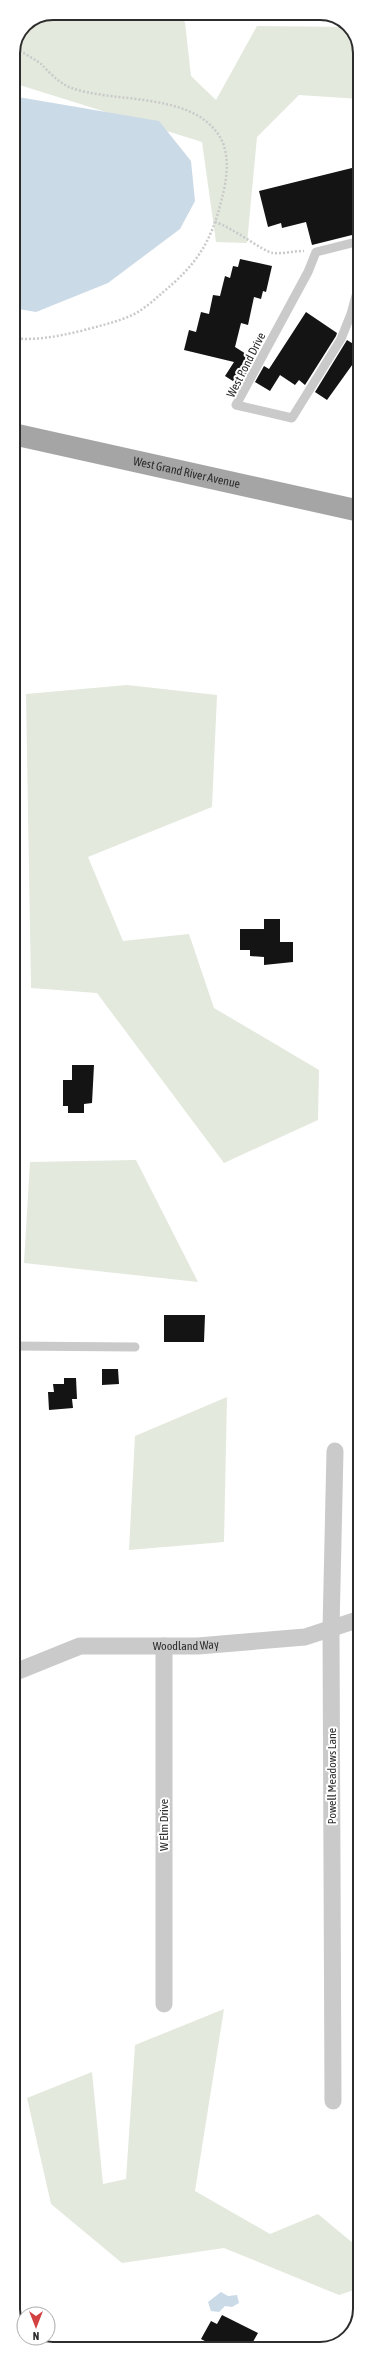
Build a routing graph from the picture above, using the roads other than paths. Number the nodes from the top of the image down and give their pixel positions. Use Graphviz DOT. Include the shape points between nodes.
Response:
graph roads {
  1 [pos="353,242"];
  2 [pos="353,306"];
  3 [pos="20,436"];
  4 [pos="353,509"];
  5 [pos="20,1346"];
  6 [pos="135,1347"];
  7 [pos="335,1451"];
  8 [pos="353,1621"];
  9 [pos="331,1628"];
  10 [pos="164,1646"];
  11 [pos="20,1670"];
  12 [pos="164,2004"];
  13 [pos="333,2101"];
  1 -- 2 [label="lane, West Pond Drive" via="316,252 308,272 236,405 292,418 341,339"];
  3 -- 4 [label="main road, West Grand River Avenue"];
  5 -- 6 [label="lane"];
  7 -- 9 [label="street, Powell Meadows Lane"];
  8 -- 9 [label="street, Woodland Way"];
  9 -- 10 [label="street, Woodland Way" via="305,1637 198,1646"];
  9 -- 13 [label="street, Powell Meadows Lane"];
  10 -- 11 [label="street, Woodland Way" via="80,1646"];
  10 -- 12 [label="street, W Elm Drive"];
}
